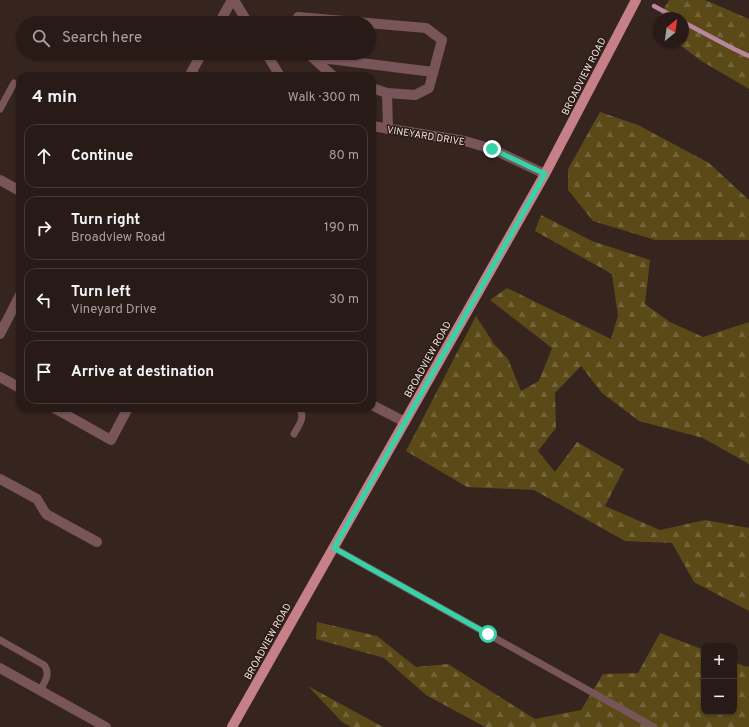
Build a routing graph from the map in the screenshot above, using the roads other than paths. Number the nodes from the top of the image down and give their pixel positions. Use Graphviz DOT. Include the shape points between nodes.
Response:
graph roads {
  1 [pos="233,0"];
  2 [pos="636,0"];
  3 [pos="223,16"];
  4 [pos="243,16"];
  5 [pos="376,23"];
  6 [pos="198,60"];
  7 [pos="270,60"];
  8 [pos="315,60"];
  9 [pos="346,60"];
  10 [pos="192,72"];
  11 [pos="278,72"];
  12 [pos="329,72"];
  13 [pos="433,72"];
  14 [pos="14,83"];
  15 [pos="376,89"];
  16 [pos="387,93"];
  17 [pos="0,109"];
  18 [pos="376,127"];
  19 [pos="388,129"];
  20 [pos="545,174"];
  21 [pos="0,180"];
  22 [pos="16,190"];
  23 [pos="16,302"];
  24 [pos="0,334"];
  25 [pos="0,377"];
  26 [pos="16,386"];
  27 [pos="376,407"];
  28 [pos="61,412"];
  29 [pos="126,412"];
  30 [pos="302,412"];
  31 [pos="405,422"];
  32 [pos="294,434"];
  33 [pos="0,479"];
  34 [pos="97,542"];
  35 [pos="334,548"];
  36 [pos="0,640"];
  37 [pos="0,668"];
  38 [pos="40,690"];
  39 [pos="106,727"];
  40 [pos="232,727"];
  41 [pos="654,727"];
  1 -- 3 [label="street"];
  1 -- 4 [label="street"];
  2 -- 20 [label="main road, BROADVIEW ROAD"];
  5 -- 13 [label="street" via="426,28 442,40"];
  6 -- 10 [label="street"];
  7 -- 11 [label="street"];
  8 -- 12 [label="street"];
  9 -- 13 [label="street"];
  13 -- 16 [label="street" via="429,88 415,95"];
  14 -- 17 [label="lane"];
  15 -- 16 [label="street"];
  16 -- 19 [label="street"];
  18 -- 19 [label="street, VINEYARD DRIVE"];
  19 -- 20 [label="street, VINEYARD DRIVE" via="465,140 492,149"];
  20 -- 31 [label="main road, BROADVIEW ROAD"];
  21 -- 22 [label="street"];
  23 -- 24 [label="street"];
  25 -- 26 [label="street"];
  27 -- 31 [label="street"];
  28 -- 29 [label="street" via="111,440"];
  30 -- 32 [label="lane" via="303,418"];
  31 -- 35 [label="main road, BROADVIEW ROAD"];
  33 -- 34 [label="street" via="37,499 46,514"];
  35 -- 40 [label="main road, BROADVIEW ROAD"];
  35 -- 41 [label="lane"];
  36 -- 38 [label="lane" via="44,665 48,674"];
  37 -- 38 [label="street"];
  38 -- 39 [label="street"];
}
